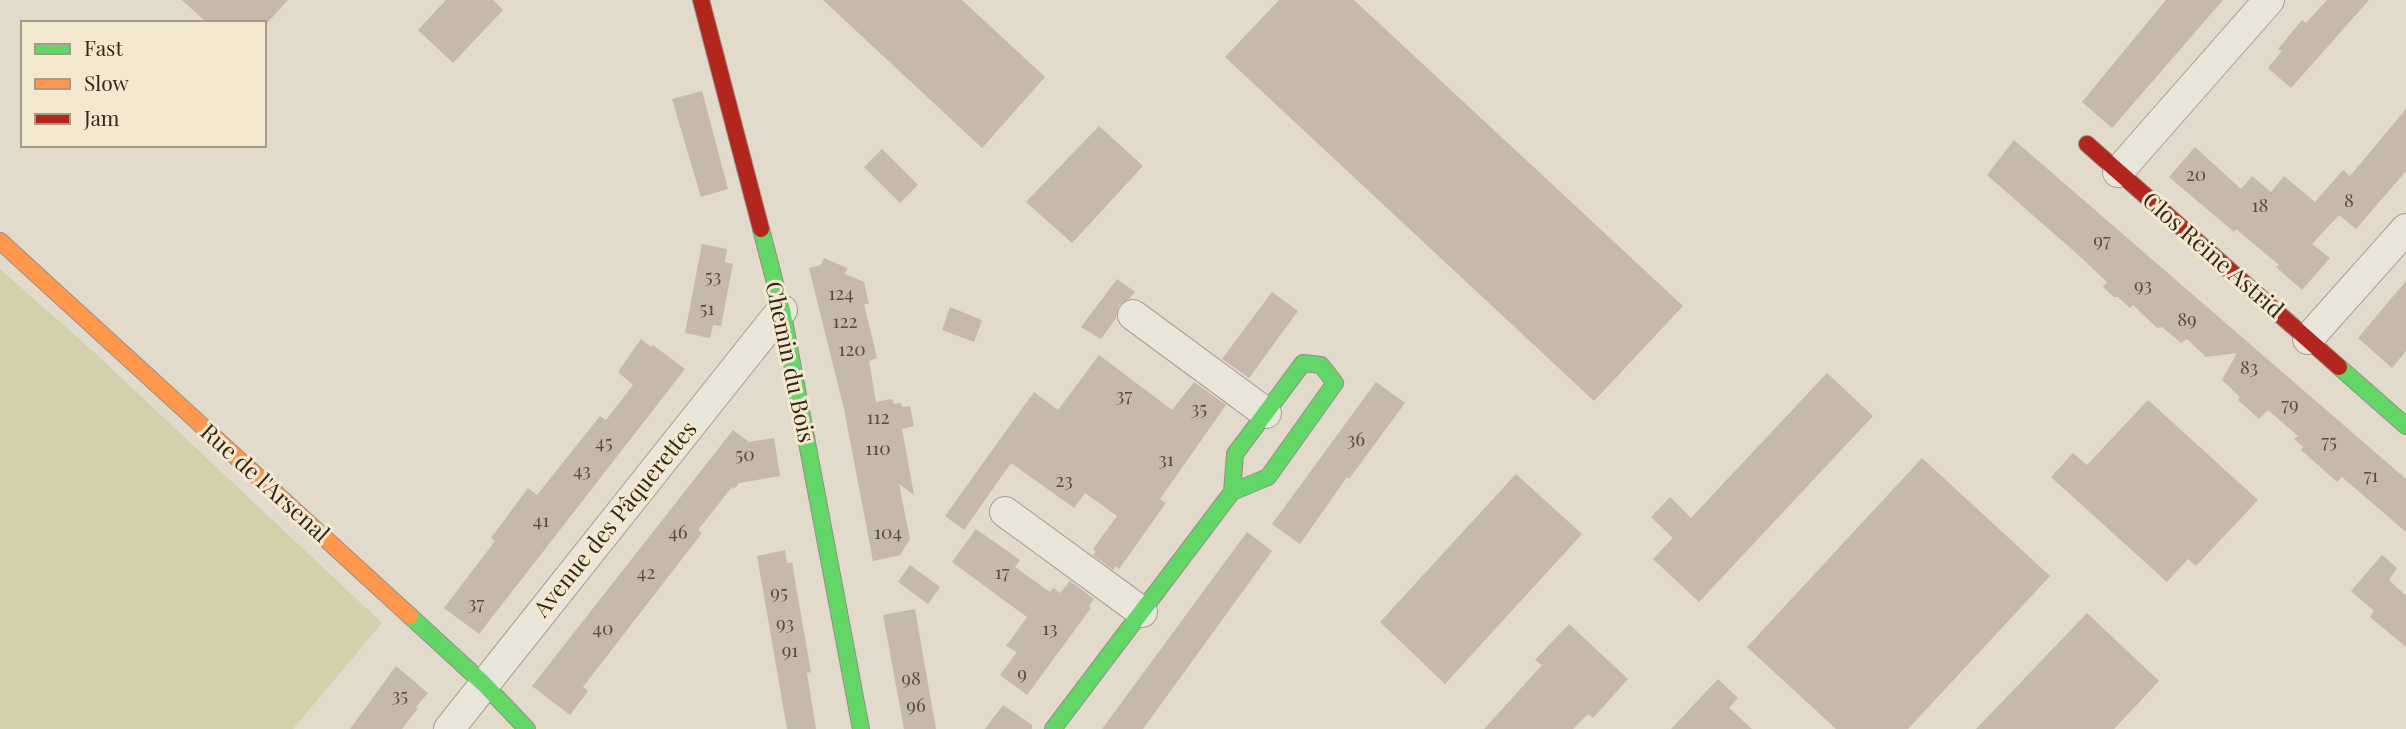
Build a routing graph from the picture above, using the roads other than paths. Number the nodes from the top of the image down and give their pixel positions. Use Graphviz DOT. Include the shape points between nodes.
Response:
graph roads {
  1 [pos="701,0"];
  2 [pos="2269,0"];
  3 [pos="2087,144"];
  4 [pos="2119,172"];
  5 [pos="2406,229"];
  6 [pos="0,241"];
  7 [pos="782,310"];
  8 [pos="1133,314"];
  9 [pos="2308,339"];
  10 [pos="1266,413"];
  11 [pos="2406,426"];
  12 [pos="1232,492"];
  13 [pos="1005,512"];
  14 [pos="1142,612"];
  15 [pos="484,684"];
  16 [pos="449,729"];
  17 [pos="527,729"];
  18 [pos="861,729"];
  19 [pos="1053,729"];
  1 -- 7 [label="street, Chemin du Bois"];
  2 -- 4 [label="street"];
  3 -- 4 [label="street, Clos Reine Astrid"];
  4 -- 9 [label="street, Clos Reine Astrid"];
  5 -- 9 [label="street"];
  6 -- 15 [label="street, Rue de l'Arsenal"];
  7 -- 15 [label="street, Avenue des Pâquerettes"];
  7 -- 18 [label="street, Chemin du Bois"];
  8 -- 10 [label="street"];
  9 -- 11 [label="street, Clos Reine Astrid"];
  10 -- 12 [label="street" via="1235,454"];
  10 -- 12 [label="street" via="1303,363 1321,365 1335,383 1268,477"];
  12 -- 14 [label="street"];
  13 -- 14 [label="street"];
  14 -- 19 [label="street"];
  15 -- 16 [label="street, Avenue des Pâquerettes"];
  15 -- 17 [label="street, Rue de l'Arsenal"];
}
